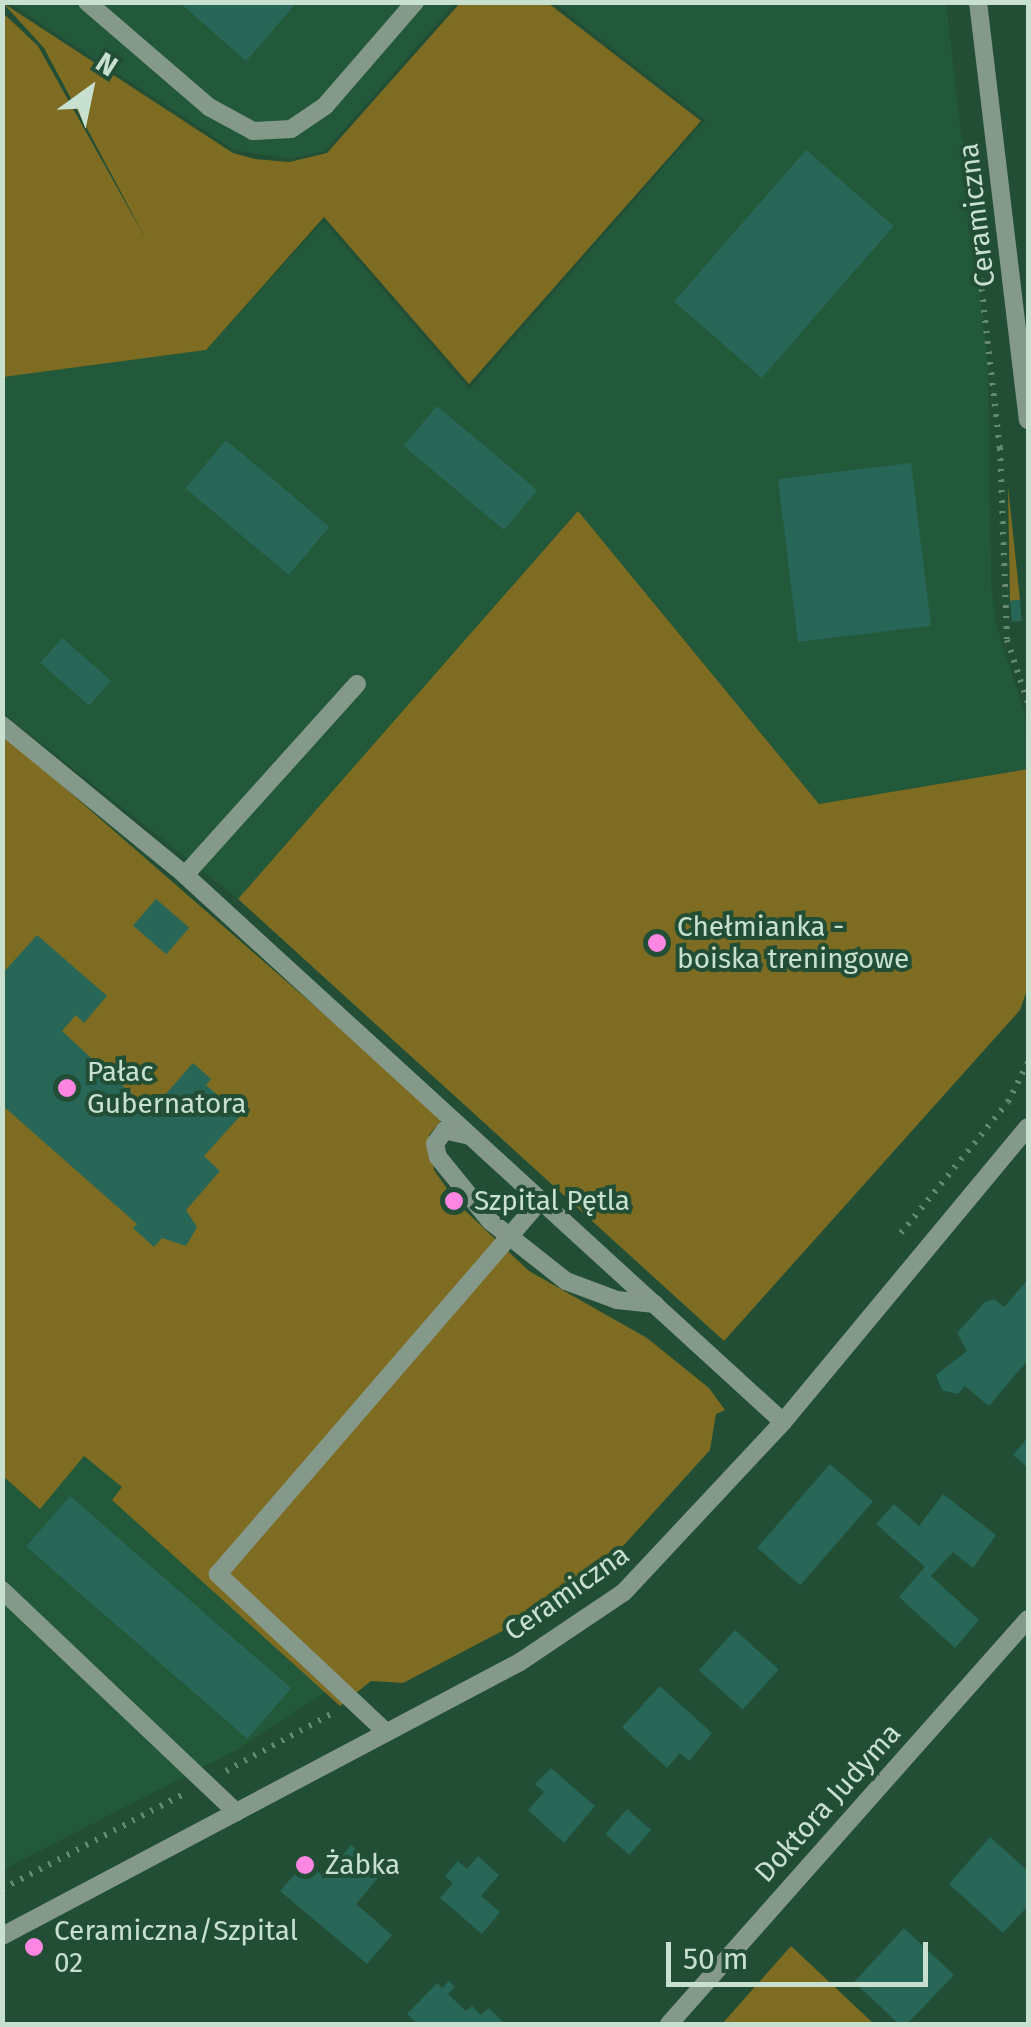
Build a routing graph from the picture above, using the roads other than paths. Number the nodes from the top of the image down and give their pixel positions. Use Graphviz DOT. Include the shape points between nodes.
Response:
graph roads {
  1 [pos="86,2"];
  2 [pos="414,2"];
  3 [pos="978,2"];
  4 [pos="1028,420"];
  5 [pos="357,684"];
  6 [pos="2,725"];
  7 [pos="185,875"];
  8 [pos="1028,1127"];
  9 [pos="479,1141"];
  10 [pos="541,1200"];
  11 [pos="509,1237"];
  12 [pos="655,1304"];
  13 [pos="783,1422"];
  14 [pos="2,1590"];
  15 [pos="1028,1619"];
  16 [pos="386,1732"];
  17 [pos="236,1812"];
  18 [pos="2,1936"];
  19 [pos="669,2024"];
  1 -- 2 [label="street" via="209,107 252,131 291,130 324,106"];
  3 -- 4 [label="street, Ceramiczna"];
  5 -- 7 [label="street"];
  6 -- 7 [label="street"];
  7 -- 9 [label="street"];
  8 -- 13 [label="street, Ceramiczna"];
  9 -- 10 [label="street"];
  9 -- 11 [label="street" via="453,1129 435,1144 447,1174"];
  10 -- 11 [label="street"];
  10 -- 12 [label="street"];
  11 -- 12 [label="street" via="566,1281 617,1300"];
  11 -- 16 [label="street" via="218,1574"];
  12 -- 13 [label="street"];
  13 -- 16 [label="street, Ceramiczna" via="624,1592 554,1643"];
  14 -- 17 [label="street"];
  15 -- 19 [label="street, Doktora Judyma"];
  16 -- 17 [label="street, Ceramiczna"];
  17 -- 18 [label="street, Ceramiczna"];
}
